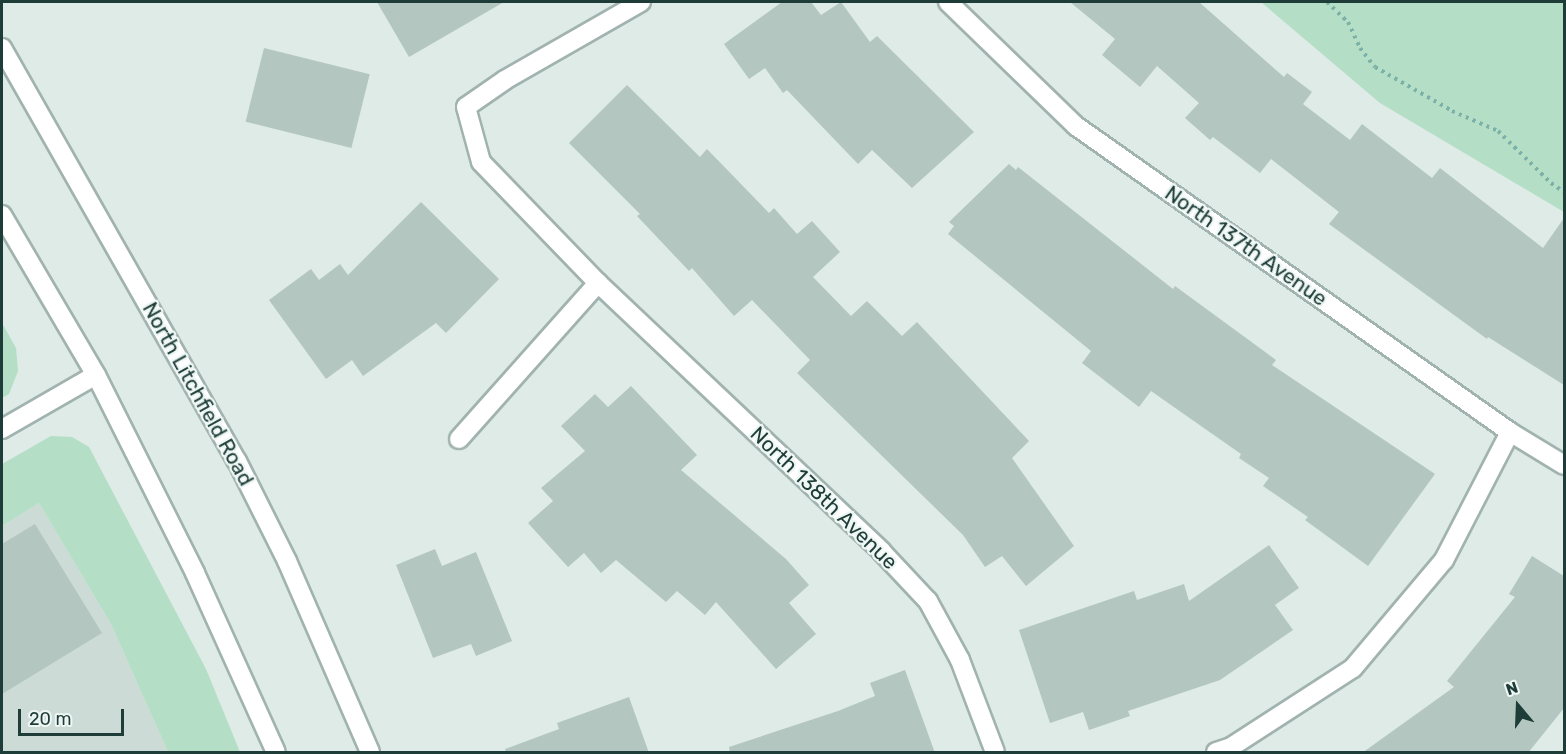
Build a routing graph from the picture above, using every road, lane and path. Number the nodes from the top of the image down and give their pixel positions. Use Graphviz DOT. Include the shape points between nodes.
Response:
graph roads {
  1 [pos="641,2"];
  2 [pos="948,2"];
  3 [pos="1327,2"];
  4 [pos="2,48"];
  5 [pos="1564,192"];
  6 [pos="2,215"];
  7 [pos="598,283"];
  8 [pos="96,375"];
  9 [pos="2,429"];
  10 [pos="1510,432"];
  11 [pos="459,439"];
  12 [pos="1564,465"];
  13 [pos="276,753"];
  14 [pos="370,753"];
  15 [pos="995,753"];
  16 [pos="1216,753"];
  1 -- 7 [label="street, North 138th Avenue" via="505,80 466,107 480,162"];
  2 -- 10 [label="street, North 137th Avenue" via="1076,126"];
  3 -- 5 [label="path" via="1348,22 1360,48 1375,67 1452,111 1498,131"];
  4 -- 14 [label="street, North Litchfield Road" via="237,461 287,561"];
  6 -- 8 [label="street"];
  7 -- 11 [label="street"];
  7 -- 15 [label="street, North 138th Avenue" via="881,551 928,601 960,660"];
  8 -- 9 [label="street"];
  8 -- 13 [label="street" via="195,573"];
  10 -- 12 [label="street, North 137th Avenue"];
  10 -- 16 [label="street" via="1444,560 1353,668"];
}
